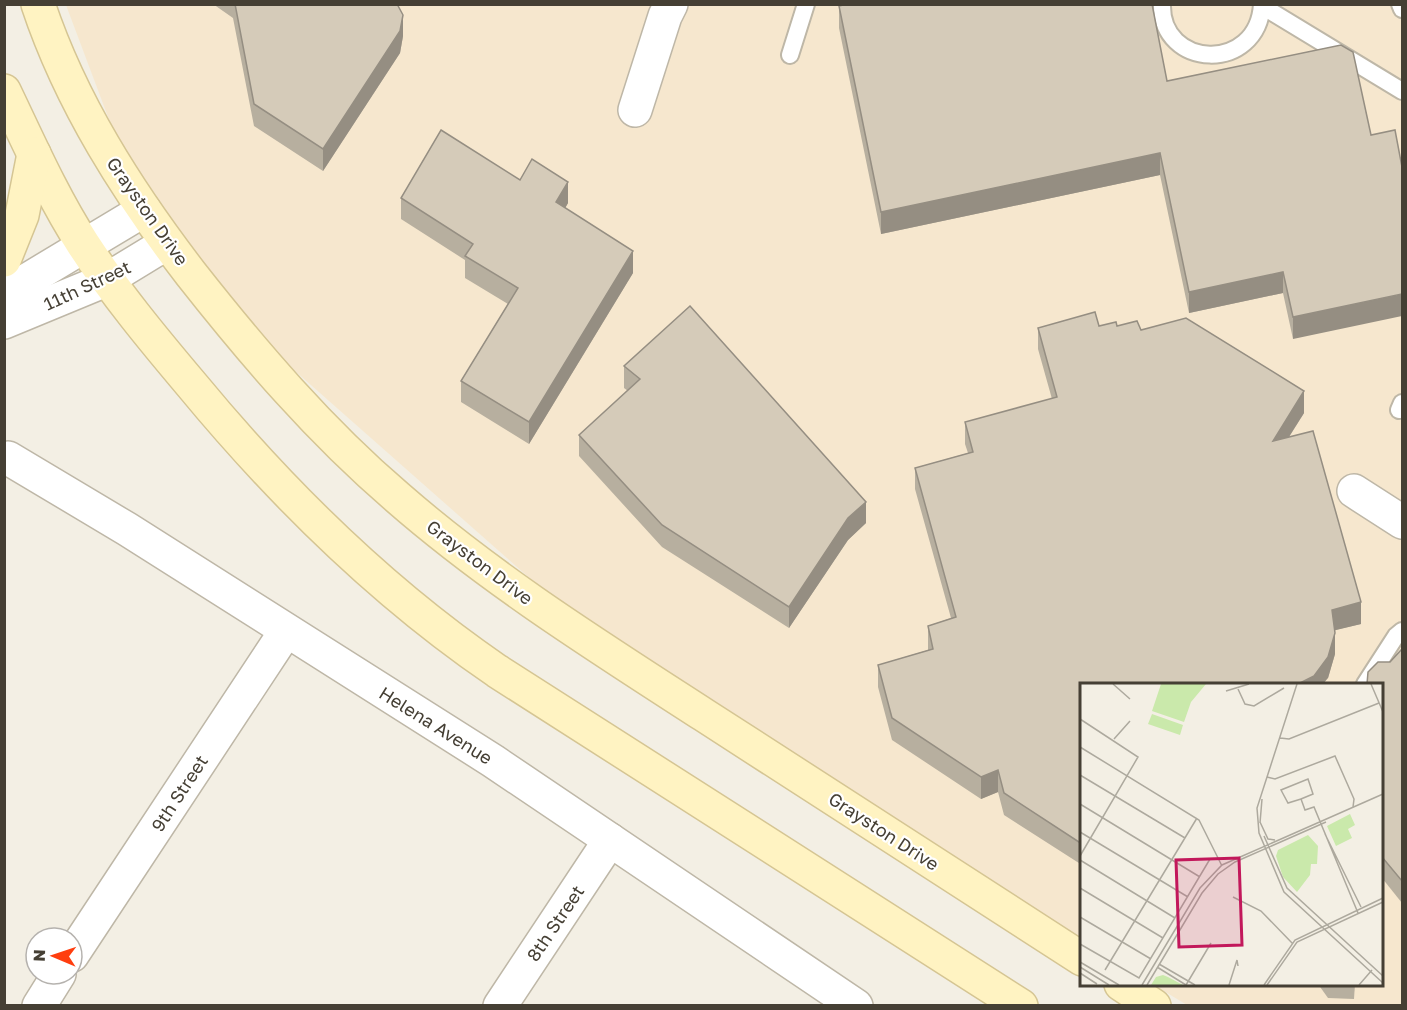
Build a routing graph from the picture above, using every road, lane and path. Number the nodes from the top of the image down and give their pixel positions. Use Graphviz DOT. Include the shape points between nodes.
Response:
graph roads {
  1 [pos="38,4"];
  2 [pos="671,4"];
  3 [pos="806,4"];
  4 [pos="1162,4"];
  5 [pos="1400,4"];
  6 [pos="1262,5"];
  7 [pos="1402,9"];
  8 [pos="790,55"];
  9 [pos="4,91"];
  10 [pos="1402,91"];
  11 [pos="635,111"];
  12 [pos="34,154"];
  13 [pos="144,210"];
  14 [pos="167,243"];
  15 [pos="83,244"];
  16 [pos="4,260"];
  17 [pos="108,279"];
  18 [pos="4,294"];
  19 [pos="4,322"];
  20 [pos="8,458"];
  21 [pos="1354,491"];
  22 [pos="1402,522"];
  23 [pos="286,631"];
  24 [pos="1402,631"];
  25 [pos="1366,683"];
  26 [pos="610,840"];
  27 [pos="84,937"];
  28 [pos="1080,958"];
  29 [pos="51,986"];
  30 [pos="1124,986"];
  31 [pos="39,1005"];
  32 [pos="500,1005"];
  33 [pos="856,1005"];
  34 [pos="1021,1005"];
  35 [pos="1154,1005"];
  1 -- 13 [label="main road, Grayston Drive" via="80,101"];
  2 -- 11 [label="street"];
  3 -- 8 [label="lane"];
  4 -- 6 [label="lane" via="1167,28 1177,42 1207,56 1239,48 1251,37 1259,23"];
  5 -- 7 [label="lane"];
  6 -- 10 [label="lane"];
  9 -- 12 [label="main road"];
  12 -- 15 [label="main road"];
  12 -- 16 [label="main road" via="22,215"];
  13 -- 14 [label="main road, Grayston Drive"];
  13 -- 15 [label="street, 11th Street"];
  14 -- 17 [label="street, 11th Street"];
  14 -- 28 [label="main road, Grayston Drive" via="286,389 357,461 442,535 548,614"];
  15 -- 17 [label="main road"];
  15 -- 18 [label="street, 11th Street"];
  17 -- 19 [label="street, 11th Street"];
  17 -- 34 [label="main road" via="261,467 420,616 497,670"];
  20 -- 23 [label="street, Helena Avenue"];
  21 -- 22 [label="street"];
  23 -- 26 [label="street, Helena Avenue"];
  23 -- 27 [label="street, 9th Street"];
  24 -- 25 [label="lane"];
  26 -- 32 [label="street, 8th Street"];
  26 -- 33 [label="street, Helena Avenue"];
  29 -- 31 [label="street"];
  30 -- 35 [label="main road"];
}
